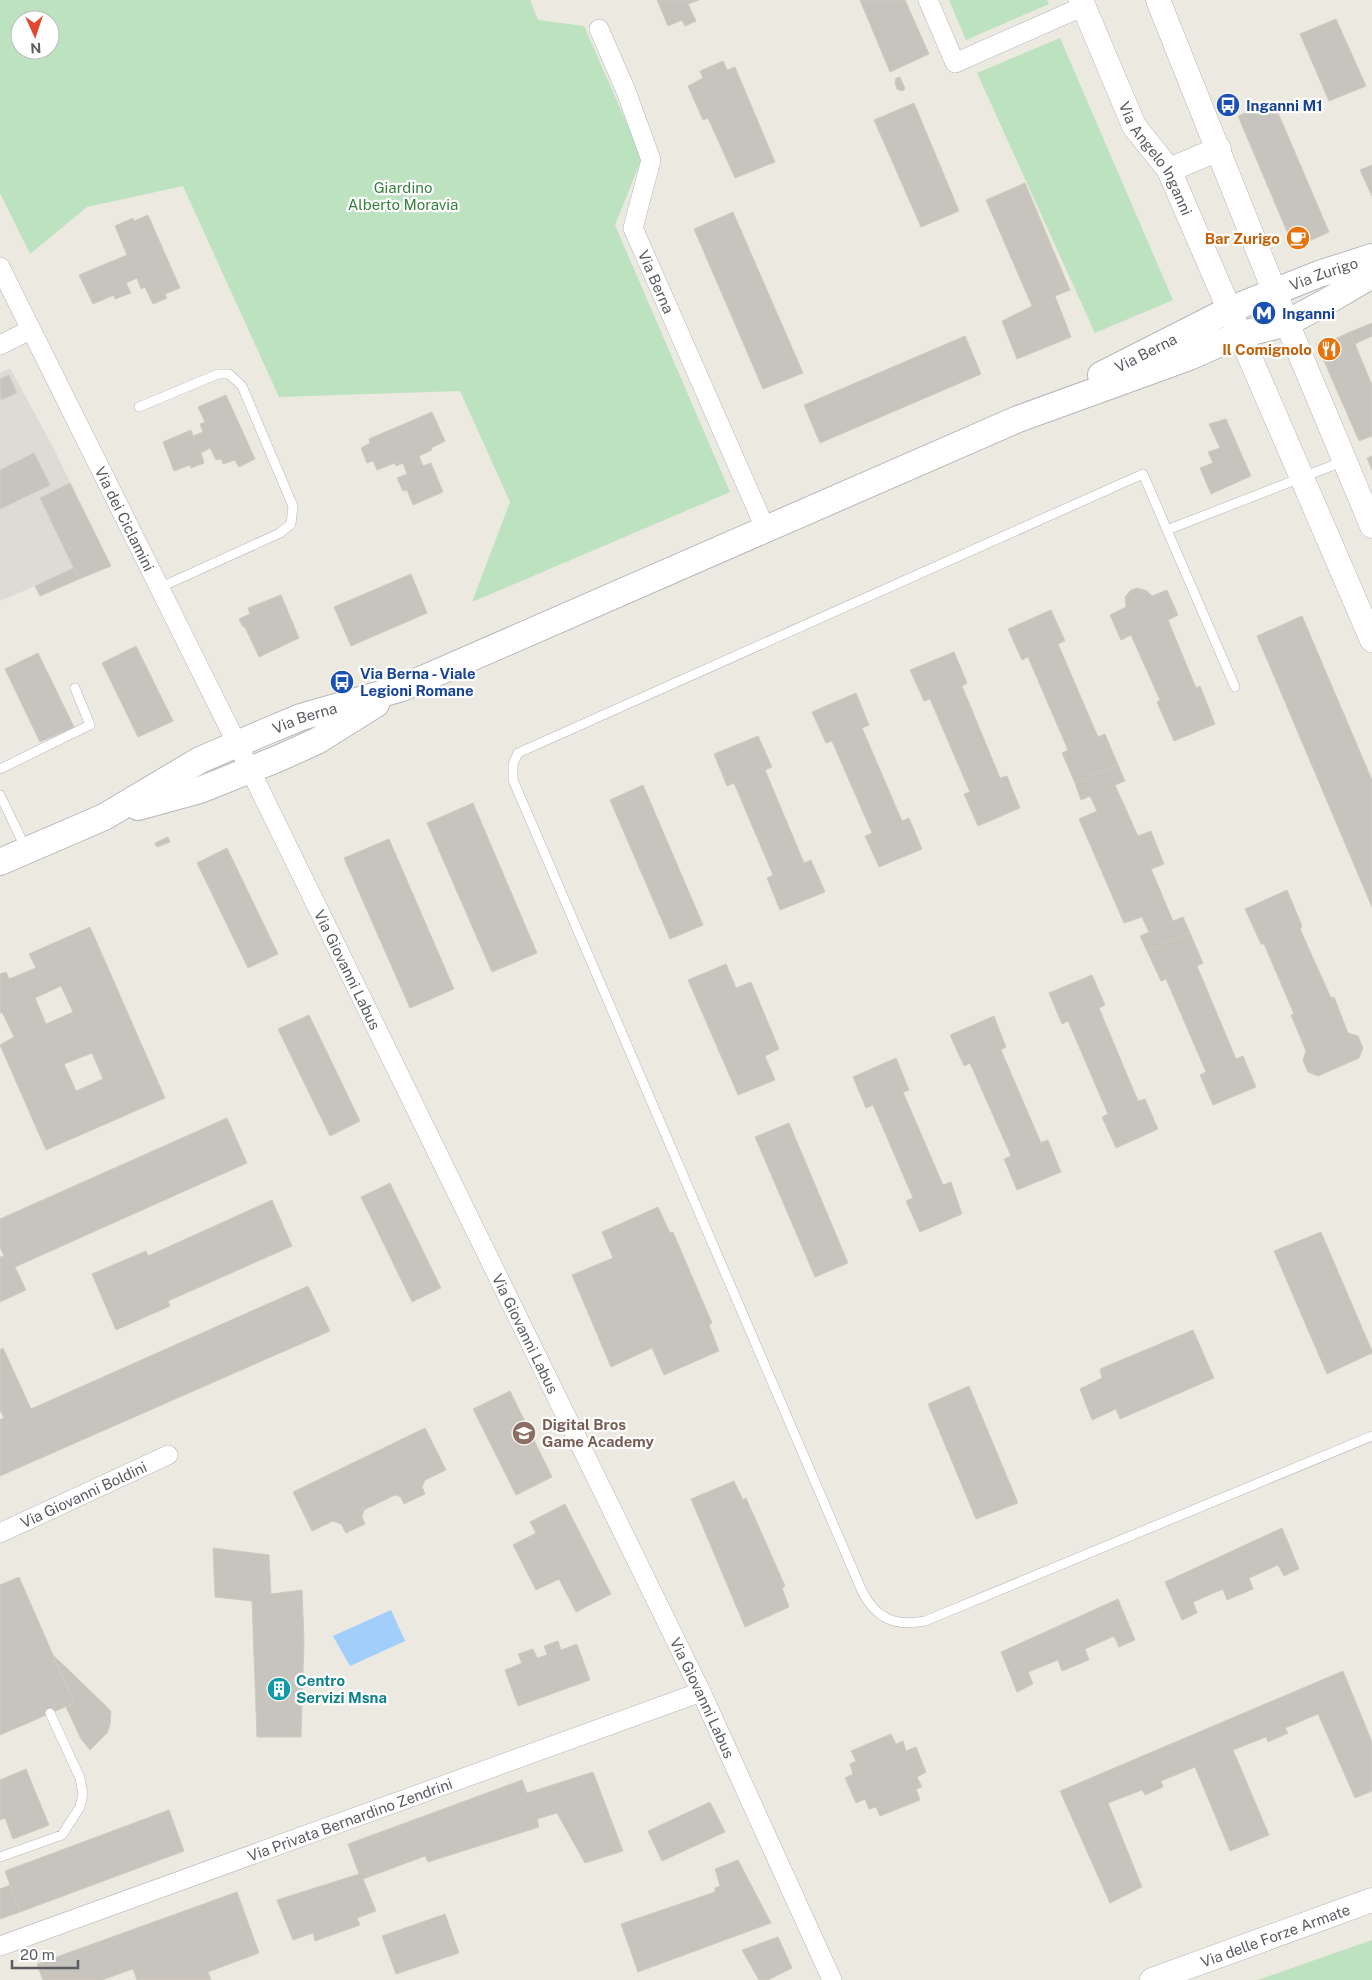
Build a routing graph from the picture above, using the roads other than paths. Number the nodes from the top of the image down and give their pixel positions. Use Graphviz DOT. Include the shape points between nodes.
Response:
graph roads {
  1 [pos="928,0"];
  2 [pos="1158,0"];
  3 [pos="1083,2"];
  4 [pos="599,29"];
  5 [pos="1219,149"];
  6 [pos="1169,170"];
  7 [pos="1372,257"];
  8 [pos="0,267"];
  9 [pos="1372,275"];
  10 [pos="1276,292"];
  11 [pos="1229,310"];
  12 [pos="1287,323"];
  13 [pos="30,330"];
  14 [pos="1239,335"];
  15 [pos="0,344"];
  16 [pos="138,407"];
  17 [pos="1018,419"];
  18 [pos="1344,461"];
  19 [pos="1301,478"];
  20 [pos="1372,526"];
  21 [pos="766,530"];
  22 [pos="1167,530"];
  23 [pos="159,588"];
  24 [pos="1372,640"];
  25 [pos="1235,687"];
  26 [pos="75,688"];
  27 [pos="402,688"];
  28 [pos="237,744"];
  29 [pos="0,769"];
  30 [pos="250,770"];
  31 [pos="0,795"];
  32 [pos="104,817"];
  33 [pos="26,850"];
  34 [pos="0,862"];
  35 [pos="1372,1436"];
  36 [pos="168,1455"];
  37 [pos="0,1533"];
  38 [pos="701,1692"];
  39 [pos="50,1713"];
  40 [pos="0,1857"];
  41 [pos="1372,1900"];
  42 [pos="0,1946"];
  43 [pos="832,1980"];
  44 [pos="1152,1980"];
  1 -- 3 [label="street, Via Angelo Inganni" via="954,64"];
  2 -- 5 [label="street"];
  3 -- 6 [label="street, Via Angelo Inganni" via="1134,126"];
  4 -- 21 [label="street, Via Berna" via="651,160 633,228"];
  5 -- 6 [label="street"];
  5 -- 10 [label="street"];
  6 -- 11 [label="street, Via Angelo Inganni"];
  7 -- 10 [label="main road, Via Zurigo"];
  8 -- 13 [label="street, Via dei Ciclamini"];
  9 -- 12 [label="main road, Via Zurigo"];
  10 -- 11 [label="main road, Via Berna"];
  10 -- 12 [label="street"];
  11 -- 14 [label="street, Via Angelo Inganni"];
  11 -- 17 [label="main road, Via Berna"];
  12 -- 14 [label="main road, Via Berna"];
  12 -- 18 [label="street"];
  13 -- 15 [label="street"];
  13 -- 23 [label="street, Via dei Ciclamini"];
  14 -- 17 [label="main road, Via Berna" via="1189,357"];
  14 -- 19 [label="street, Via Angelo Inganni"];
  16 -- 23 [label="lane" via="218,374 229,374 242,386 293,506 291,524 280,533"];
  17 -- 21 [label="main road, Via Berna"];
  18 -- 19 [label="lane"];
  18 -- 20 [label="street"];
  19 -- 22 [label="lane"];
  19 -- 24 [label="street, Via Angelo Inganni"];
  21 -- 27 [label="main road, Via Berna"];
  22 -- 25 [label="lane"];
  22 -- 35 [label="lane" via="1143,474 518,753 512,764 513,780 870,1607 882,1616 908,1624 932,1618"];
  23 -- 28 [label="street, Via dei Ciclamini"];
  26 -- 29 [label="lane" via="90,725"];
  27 -- 28 [label="main road, Via Berna" via="301,717"];
  27 -- 30 [label="main road, Via Berna" via="317,741"];
  28 -- 30 [label="street, Via dei Ciclamini"];
  28 -- 32 [label="main road, Via Berna" via="200,760"];
  30 -- 32 [label="main road, Via Berna" via="200,790"];
  30 -- 38 [label="street, Via Giovanni Labus"];
  31 -- 33 [label="lane"];
  32 -- 33 [label="main road"];
  33 -- 34 [label="main road"];
  36 -- 37 [label="street, Via Giovanni Boldini"];
  38 -- 42 [label="street, Via Privata Bernardino Zendrini"];
  38 -- 43 [label="street, Via Giovanni Labus"];
  39 -- 40 [label="lane" via="80,1778 83,1794 80,1807 62,1835"];
  41 -- 44 [label="street, Via delle Forze Armate"];
}
